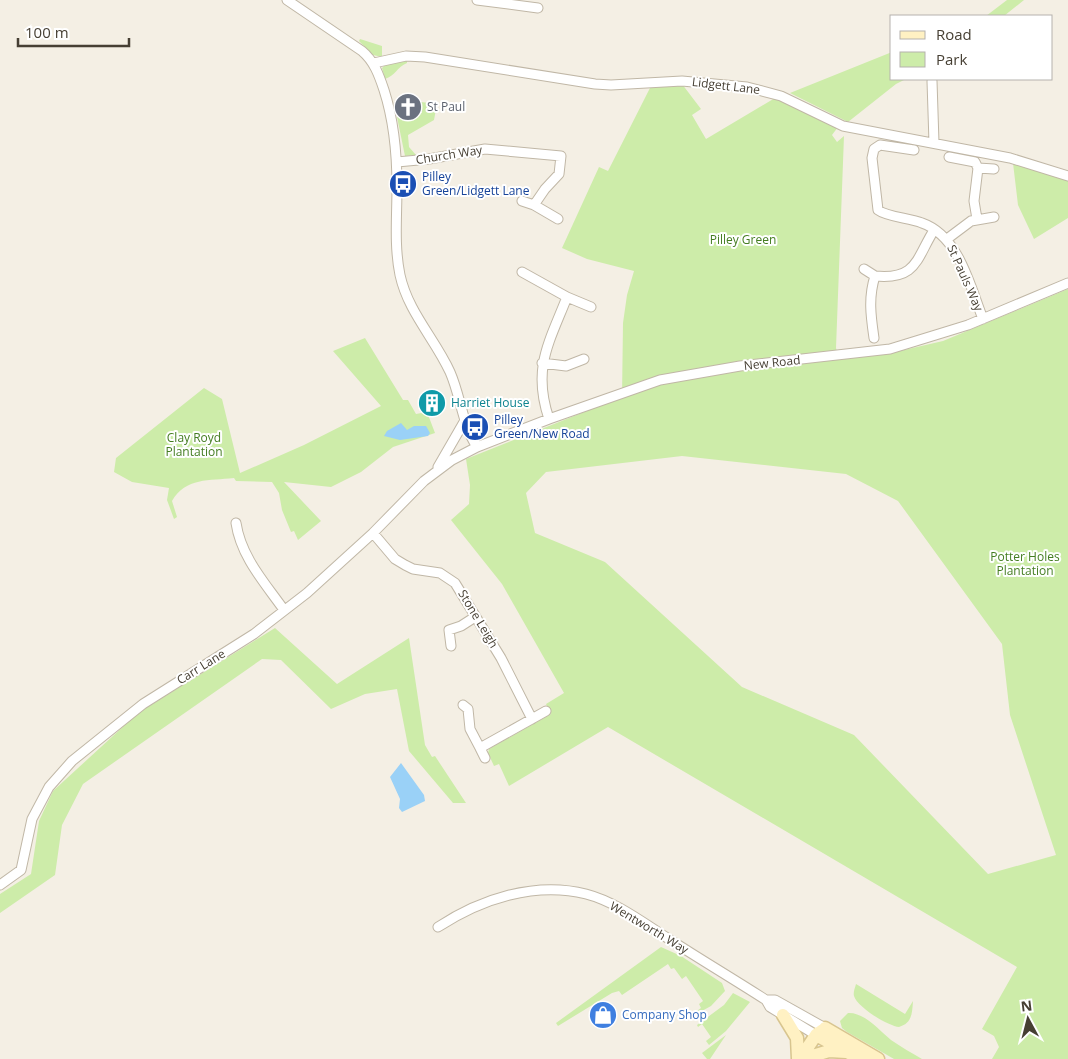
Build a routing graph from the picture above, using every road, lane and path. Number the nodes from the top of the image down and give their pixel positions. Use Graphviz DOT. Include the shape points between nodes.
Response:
graph roads {
  1 [pos="288,0"];
  2 [pos="480,0"];
  3 [pos="538,8"];
  4 [pos="374,63"];
  5 [pos="932,81"];
  6 [pos="934,143"];
  7 [pos="914,150"];
  8 [pos="949,157"];
  9 [pos="397,162"];
  10 [pos="978,168"];
  11 [pos="994,170"];
  12 [pos="1068,176"];
  13 [pos="522,201"];
  14 [pos="534,205"];
  15 [pos="994,217"];
  16 [pos="558,219"];
  17 [pos="977,219"];
  18 [pos="934,230"];
  19 [pos="947,239"];
  20 [pos="864,269"];
  21 [pos="522,272"];
  22 [pos="875,276"];
  23 [pos="1068,283"];
  24 [pos="567,296"];
  25 [pos="591,307"];
  26 [pos="983,319"];
  27 [pos="874,338"];
  28 [pos="584,359"];
  29 [pos="542,363"];
  30 [pos="549,419"];
  31 [pos="464,422"];
  32 [pos="477,447"];
  33 [pos="437,470"];
  34 [pos="236,523"];
  35 [pos="373,533"];
  36 [pos="284,610"];
  37 [pos="475,617"];
  38 [pos="451,646"];
  39 [pos="463,705"];
  40 [pos="546,711"];
  41 [pos="532,719"];
  42 [pos="480,748"];
  43 [pos="485,758"];
  44 [pos="0,885"];
  45 [pos="438,927"];
  46 [pos="766,1000"];
  47 [pos="783,1015"];
  48 [pos="821,1034"];
  49 [pos="848,1052"];
  50 [pos="804,1059"];
  51 [pos="860,1059"];
  52 [pos="878,1059"];
  1 -- 4 [label="street" via="352,43"];
  2 -- 3 [label="street"];
  4 -- 6 [label="street, Lidgett Lane" via="406,56 424,57 595,84 682,80 747,87 781,96 843,126"];
  4 -- 9 [label="street" via="387,103"];
  5 -- 6 [label="street"];
  6 -- 12 [label="street, Lidgett Lane" via="1010,158"];
  7 -- 18 [label="street, St Pauls Way" via="880,145 874,149 872,158 878,210 926,224"];
  8 -- 10 [label="street" via="975,162"];
  9 -- 14 [label="street, Church Way" via="485,149 565,156 559,174"];
  9 -- 31 [label="street" via="396,218 403,286 450,372"];
  10 -- 11 [label="street"];
  10 -- 17 [label="street" via="974,201"];
  13 -- 14 [label="street"];
  14 -- 16 [label="street"];
  15 -- 17 [label="street"];
  17 -- 19 [label="street" via="963,225"];
  18 -- 19 [label="street, St Pauls Way"];
  18 -- 22 [label="street" via="914,268 892,276"];
  19 -- 26 [label="street, St Pauls Way" via="957,255"];
  20 -- 22 [label="street"];
  21 -- 24 [label="street"];
  22 -- 27 [label="street" via="870,291"];
  23 -- 26 [label="street, New Road"];
  24 -- 25 [label="street"];
  24 -- 29 [label="street"];
  26 -- 30 [label="street, New Road" via="890,349 740,366 660,380"];
  28 -- 29 [label="street" via="566,366"];
  29 -- 30 [label="street" via="541,392"];
  30 -- 32 [label="street, New Road"];
  31 -- 32 [label="street"];
  31 -- 33 [label="street, Carr Lane"];
  32 -- 33 [label="street, Carr Lane"];
  33 -- 35 [label="street, Carr Lane"];
  34 -- 36 [label="street" via="248,559"];
  35 -- 36 [label="street, Carr Lane"];
  35 -- 37 [label="street, Stone Leigh" via="405,566 440,573 455,583"];
  36 -- 44 [label="street, Carr Lane" via="254,634 143,704 72,761 49,787 32,819 21,870"];
  37 -- 38 [label="street" via="449,630"];
  37 -- 41 [label="street, Stone Leigh" via="501,658"];
  39 -- 42 [label="street" via="468,709 470,729"];
  40 -- 41 [label="street"];
  41 -- 42 [label="street"];
  42 -- 43 [label="street"];
  45 -- 46 [label="street, Wentworth Way" via="458,915 512,893 562,890 587,894 618,908"];
  46 -- 47 [label="street, Wentworth Way" via="770,1007"];
  46 -- 48 [label="street, Wentworth Way" via="775,1000"];
  47 -- 48 [label="street, Wentworth Way"];
  47 -- 50 [label="street" via="797,1038"];
  48 -- 49 [label="street, Wentworth Way"];
  48 -- 50 [label="street"];
  48 -- 52 [label="street, Wentworth Way"];
  49 -- 50 [label="street" via="829,1051"];
  49 -- 51 [label="street, Wentworth Way"];
}
